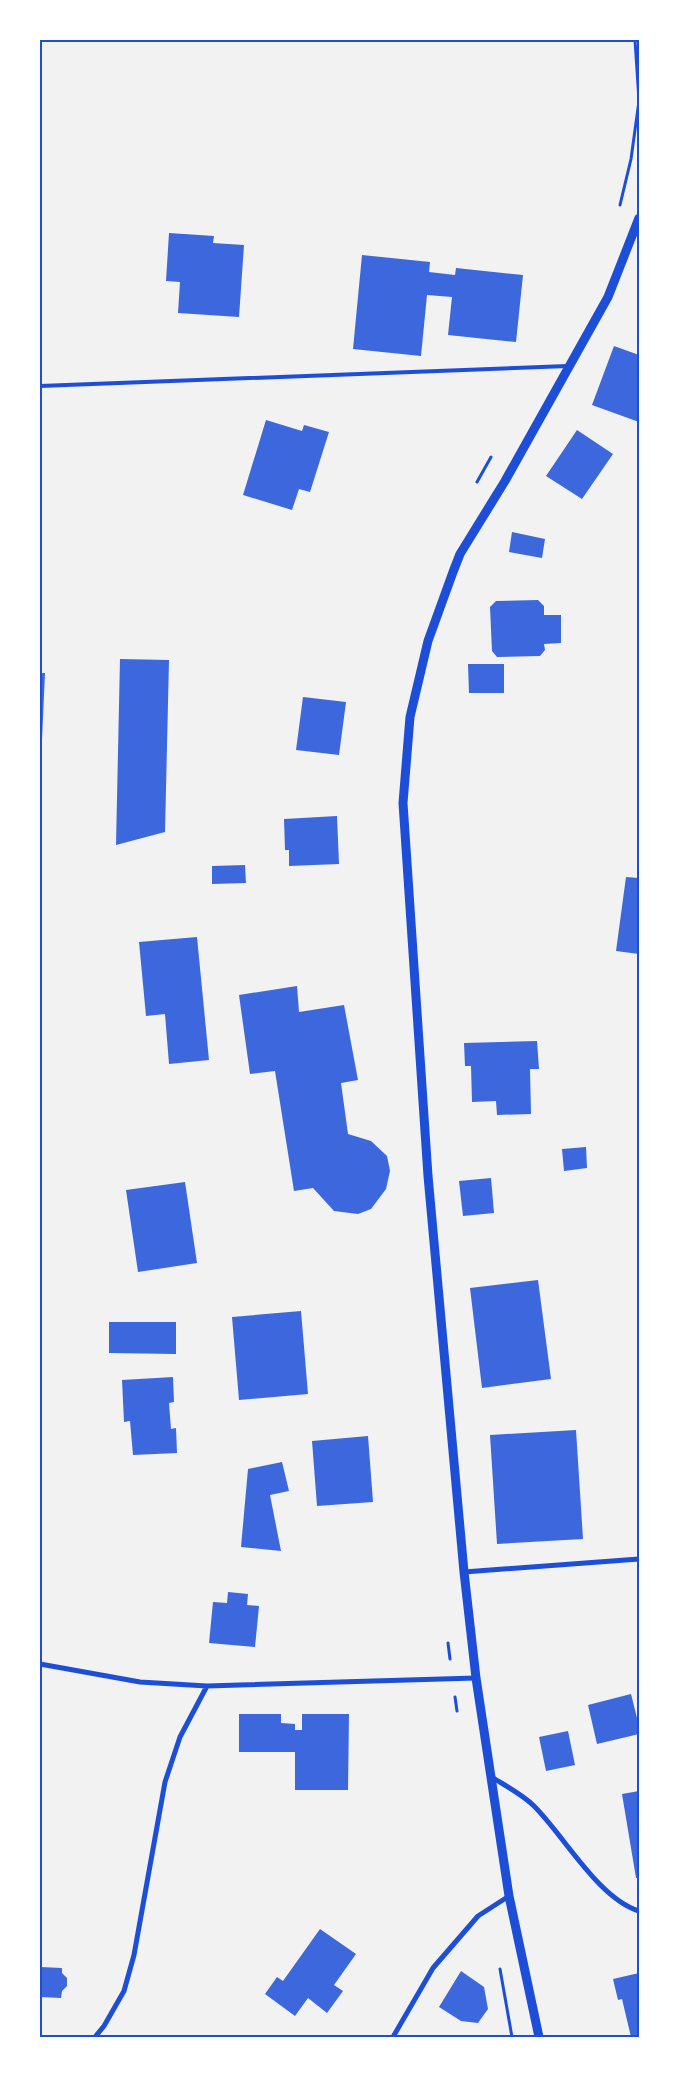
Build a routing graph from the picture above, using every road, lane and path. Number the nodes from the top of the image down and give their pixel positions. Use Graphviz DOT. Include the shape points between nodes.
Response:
graph roads {
  1 [pos="635,40"];
  2 [pos="619,208"];
  3 [pos="639,218"];
  4 [pos="570,366"];
  5 [pos="40,386"];
  6 [pos="496,449"];
  7 [pos="472,489"];
  8 [pos="639,1559"];
  9 [pos="464,1572"];
  10 [pos="448,1641"];
  11 [pos="40,1664"];
  12 [pos="476,1678"];
  13 [pos="452,1679"];
  14 [pos="207,1686"];
  15 [pos="458,1715"];
  16 [pos="490,1775"];
  17 [pos="509,1896"];
  18 [pos="639,1911"];
  19 [pos="499,1963"];
  20 [pos="95,2037"];
  21 [pos="393,2037"];
  22 [pos="512,2037"];
  23 [pos="539,2037"];
  1 -- 2 [label="path" via="639,101 631,159"];
  3 -- 4 [label="street" via="608,297"];
  4 -- 5 [label="lane"];
  4 -- 9 [label="street" via="460,554 428,641 410,717 403,803 434,1242"];
  6 -- 7 [label="path"];
  8 -- 9 [label="street"];
  9 -- 12 [label="street"];
  10 -- 13 [label="path"];
  11 -- 14 [label="street" via="140,1682"];
  12 -- 13 [label="street"];
  12 -- 16 [label="street"];
  13 -- 14 [label="street"];
  13 -- 15 [label="path"];
  14 -- 20 [label="street" via="180,1737 165,1782 134,1955 124,1991"];
  16 -- 17 [label="street"];
  16 -- 18 [label="street" via="534,1806 606,1891 629,1908"];
  17 -- 21 [label="street" via="478,1916 433,1968"];
  17 -- 23 [label="street"];
  19 -- 22 [label="path"];
}
